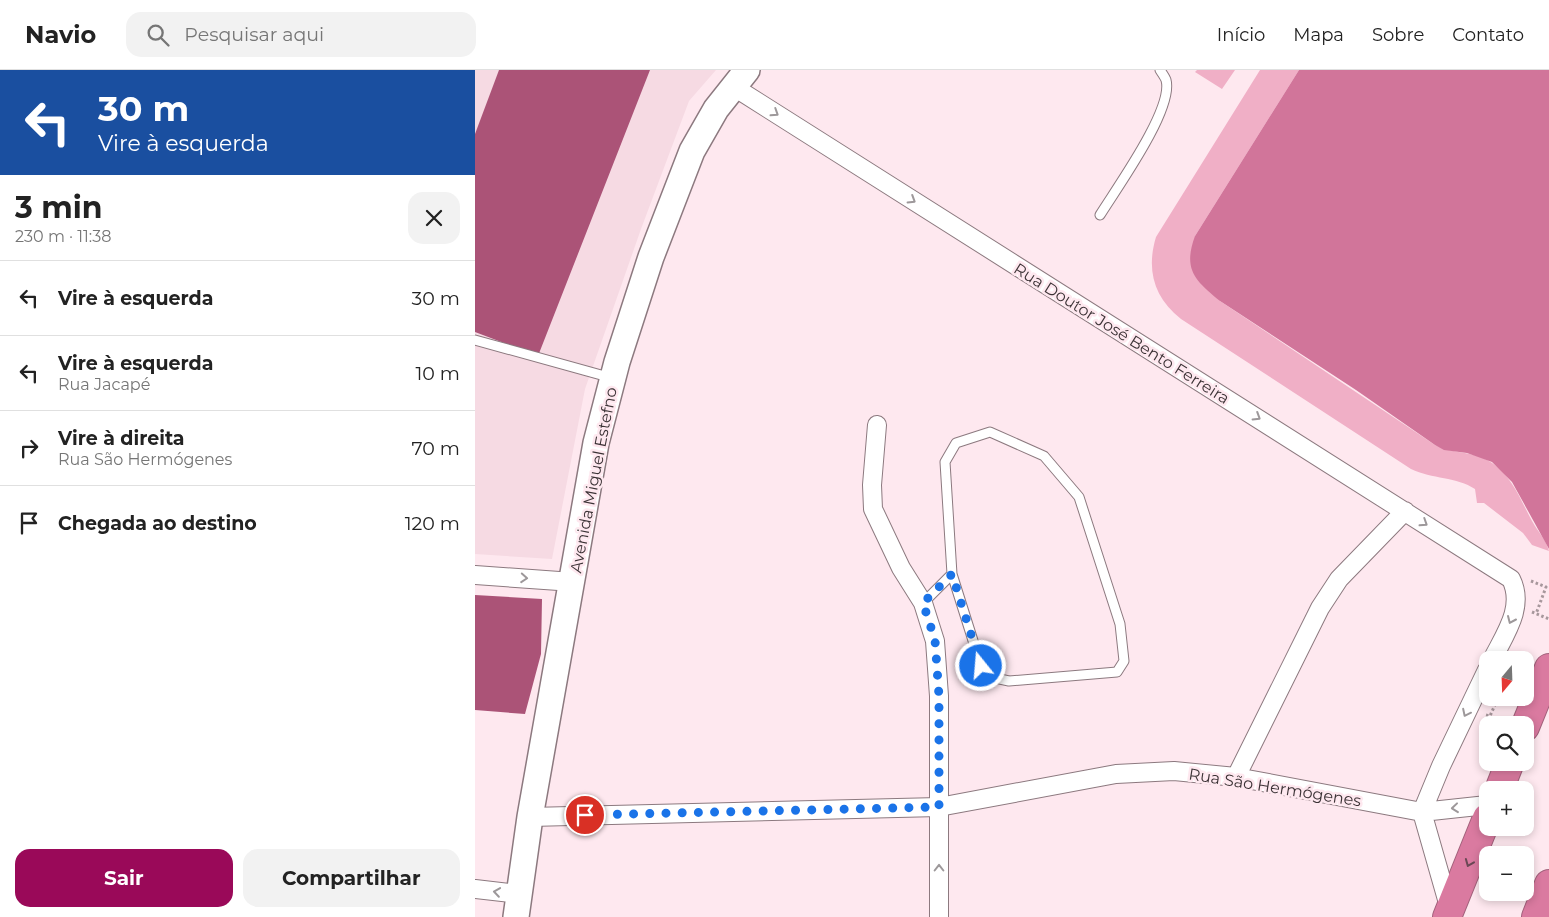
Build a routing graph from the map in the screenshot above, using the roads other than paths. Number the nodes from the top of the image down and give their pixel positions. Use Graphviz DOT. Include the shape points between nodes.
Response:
graph roads {
  1 [pos="1160,70"];
  2 [pos="740,78"];
  3 [pos="1100,215"];
  4 [pos="475,340"];
  5 [pos="613,378"];
  6 [pos="877,425"];
  7 [pos="1405,511"];
  8 [pos="952,574"];
  9 [pos="475,575"];
  10 [pos="573,582"];
  11 [pos="923,603"];
  12 [pos="1496,651"];
  13 [pos="1549,668"];
  14 [pos="1479,687"];
  15 [pos="1529,716"];
  16 [pos="1236,778"];
  17 [pos="1479,806"];
  18 [pos="939,807"];
  19 [pos="1422,812"];
  20 [pos="531,817"];
  21 [pos="1480,836"];
  22 [pos="1549,884"];
  23 [pos="475,889"];
  24 [pos="517,906"];
  25 [pos="1449,914"];
  26 [pos="939,917"];
  27 [pos="1536,917"];
  1 -- 3 [label="lane" via="1166,81 1160,114"];
  2 -- 5 [label="main road, Avenida Miguel Estefno" via="705,127 683,172 651,257"];
  2 -- 7 [label="street, Rua Doutor José Bento Ferreira, one-way"];
  4 -- 5 [label="lane"];
  5 -- 10 [label="main road, Avenida Miguel Estefno" via="596,443"];
  6 -- 11 [label="street" via="873,509 901,568"];
  7 -- 12 [label="street, Rua Doutor José Bento Ferreira, one-way" via="1511,579 1517,591 1517,603"];
  7 -- 16 [label="street" via="1339,579 1321,608"];
  8 -- 8 [label="lane" via="945,462 956,443 990,432 1044,456 1079,497 1120,624 1124,661 1117,672 1009,681 995,678 981,666"];
  8 -- 11 [label="lane"];
  9 -- 10 [label="street, one-way"];
  10 -- 20 [label="main road, Avenida Miguel Estefno"];
  11 -- 18 [label="street" via="935,640 939,696"];
  13 -- 15 [label="highway"];
  14 -- 19 [label="street, one-way"];
  16 -- 18 [label="street, Rua São Hermógenes" via="1174,771 1116,774"];
  16 -- 19 [label="street, Rua São Hermógenes"];
  17 -- 19 [label="street, Rua São Hermógenes, one-way"];
  18 -- 20 [label="street, Rua São Hermógenes"];
  26 -- 18 [label="street, one-way"];
  19 -- 25 [label="street"];
  20 -- 24 [label="main road, Avenida Miguel Estefno"];
  21 -- 25 [label="highway, one-way"];
  22 -- 27 [label="highway"];
  24 -- 23 [label="street, one-way"];
}
